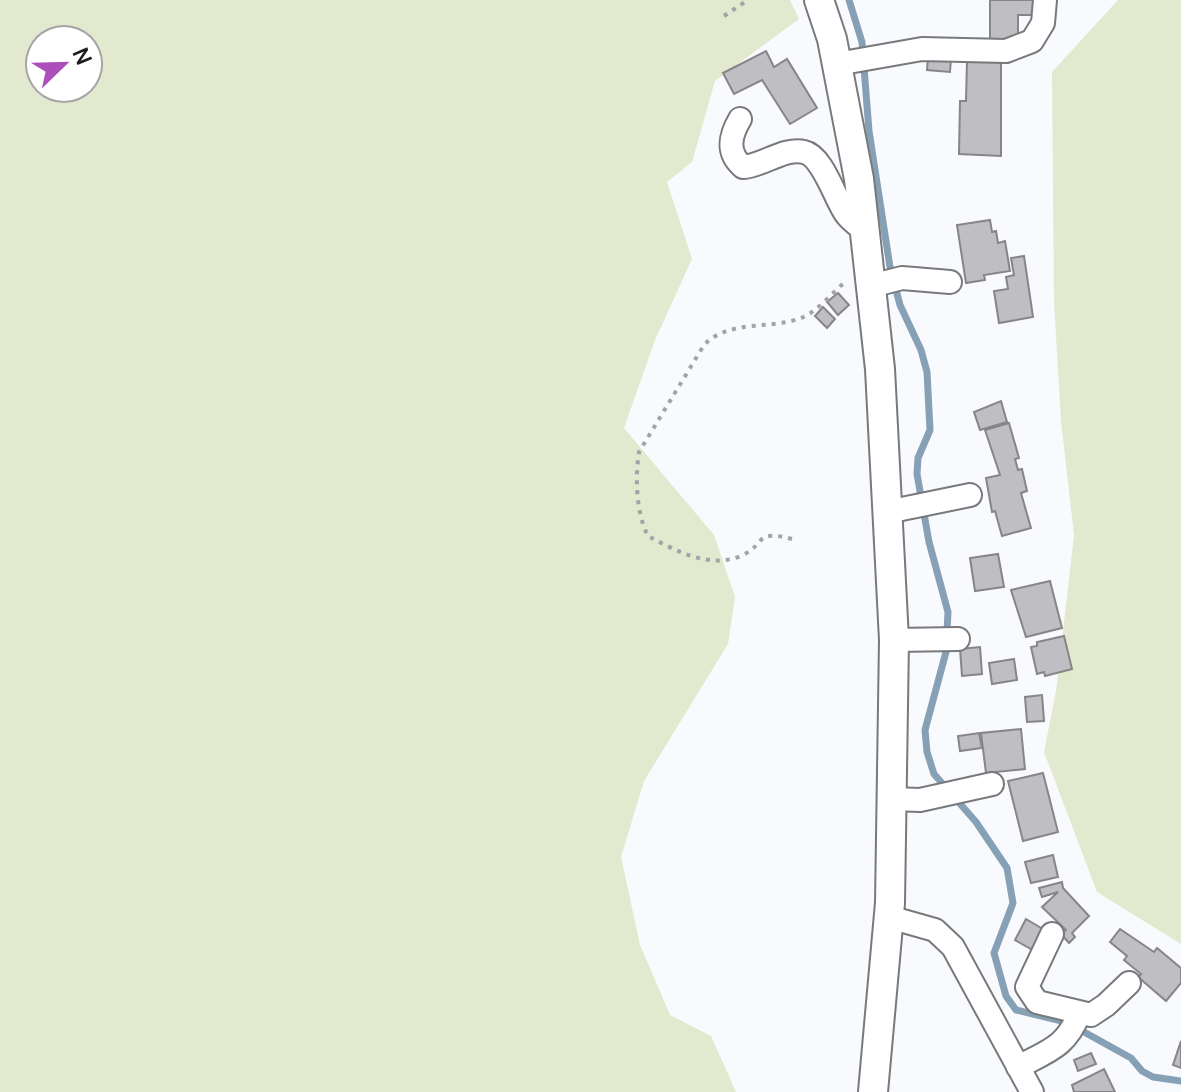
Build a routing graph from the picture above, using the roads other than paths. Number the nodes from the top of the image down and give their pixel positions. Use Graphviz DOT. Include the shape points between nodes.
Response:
graph roads {
  1 [pos="819,0"];
  2 [pos="1045,0"];
  3 [pos="837,64"];
  4 [pos="740,119"];
  5 [pos="865,231"];
  6 [pos="870,278"];
  7 [pos="950,282"];
  8 [pos="970,495"];
  9 [pos="887,512"];
  10 [pos="958,639"];
  11 [pos="894,640"];
  12 [pos="992,784"];
  13 [pos="892,799"];
  14 [pos="889,917"];
  15 [pos="1052,934"];
  16 [pos="1129,983"];
  17 [pos="1079,1014"];
  18 [pos="1018,1067"];
  19 [pos="873,1092"];
  20 [pos="1032,1092"];
  1 -- 3 [label="street"];
  2 -- 3 [label="street" via="1043,23 1032,41 1006,51 922,49"];
  3 -- 5 [label="street"];
  4 -- 5 [label="street" via="732,134 735,160 743,167 791,153 814,157 846,215"];
  5 -- 6 [label="street"];
  6 -- 7 [label="street"];
  6 -- 9 [label="street"];
  8 -- 9 [label="street"];
  9 -- 11 [label="street"];
  10 -- 11 [label="street"];
  11 -- 13 [label="street"];
  12 -- 13 [label="street" via="920,800"];
  13 -- 14 [label="street"];
  14 -- 18 [label="street" via="935,930 953,947"];
  14 -- 19 [label="street"];
  15 -- 17 [label="street" via="1028,981 1029,994 1042,1004"];
  16 -- 17 [label="street" via="1095,1013"];
  17 -- 18 [label="street" via="1065,1040"];
  18 -- 20 [label="street"];
}
